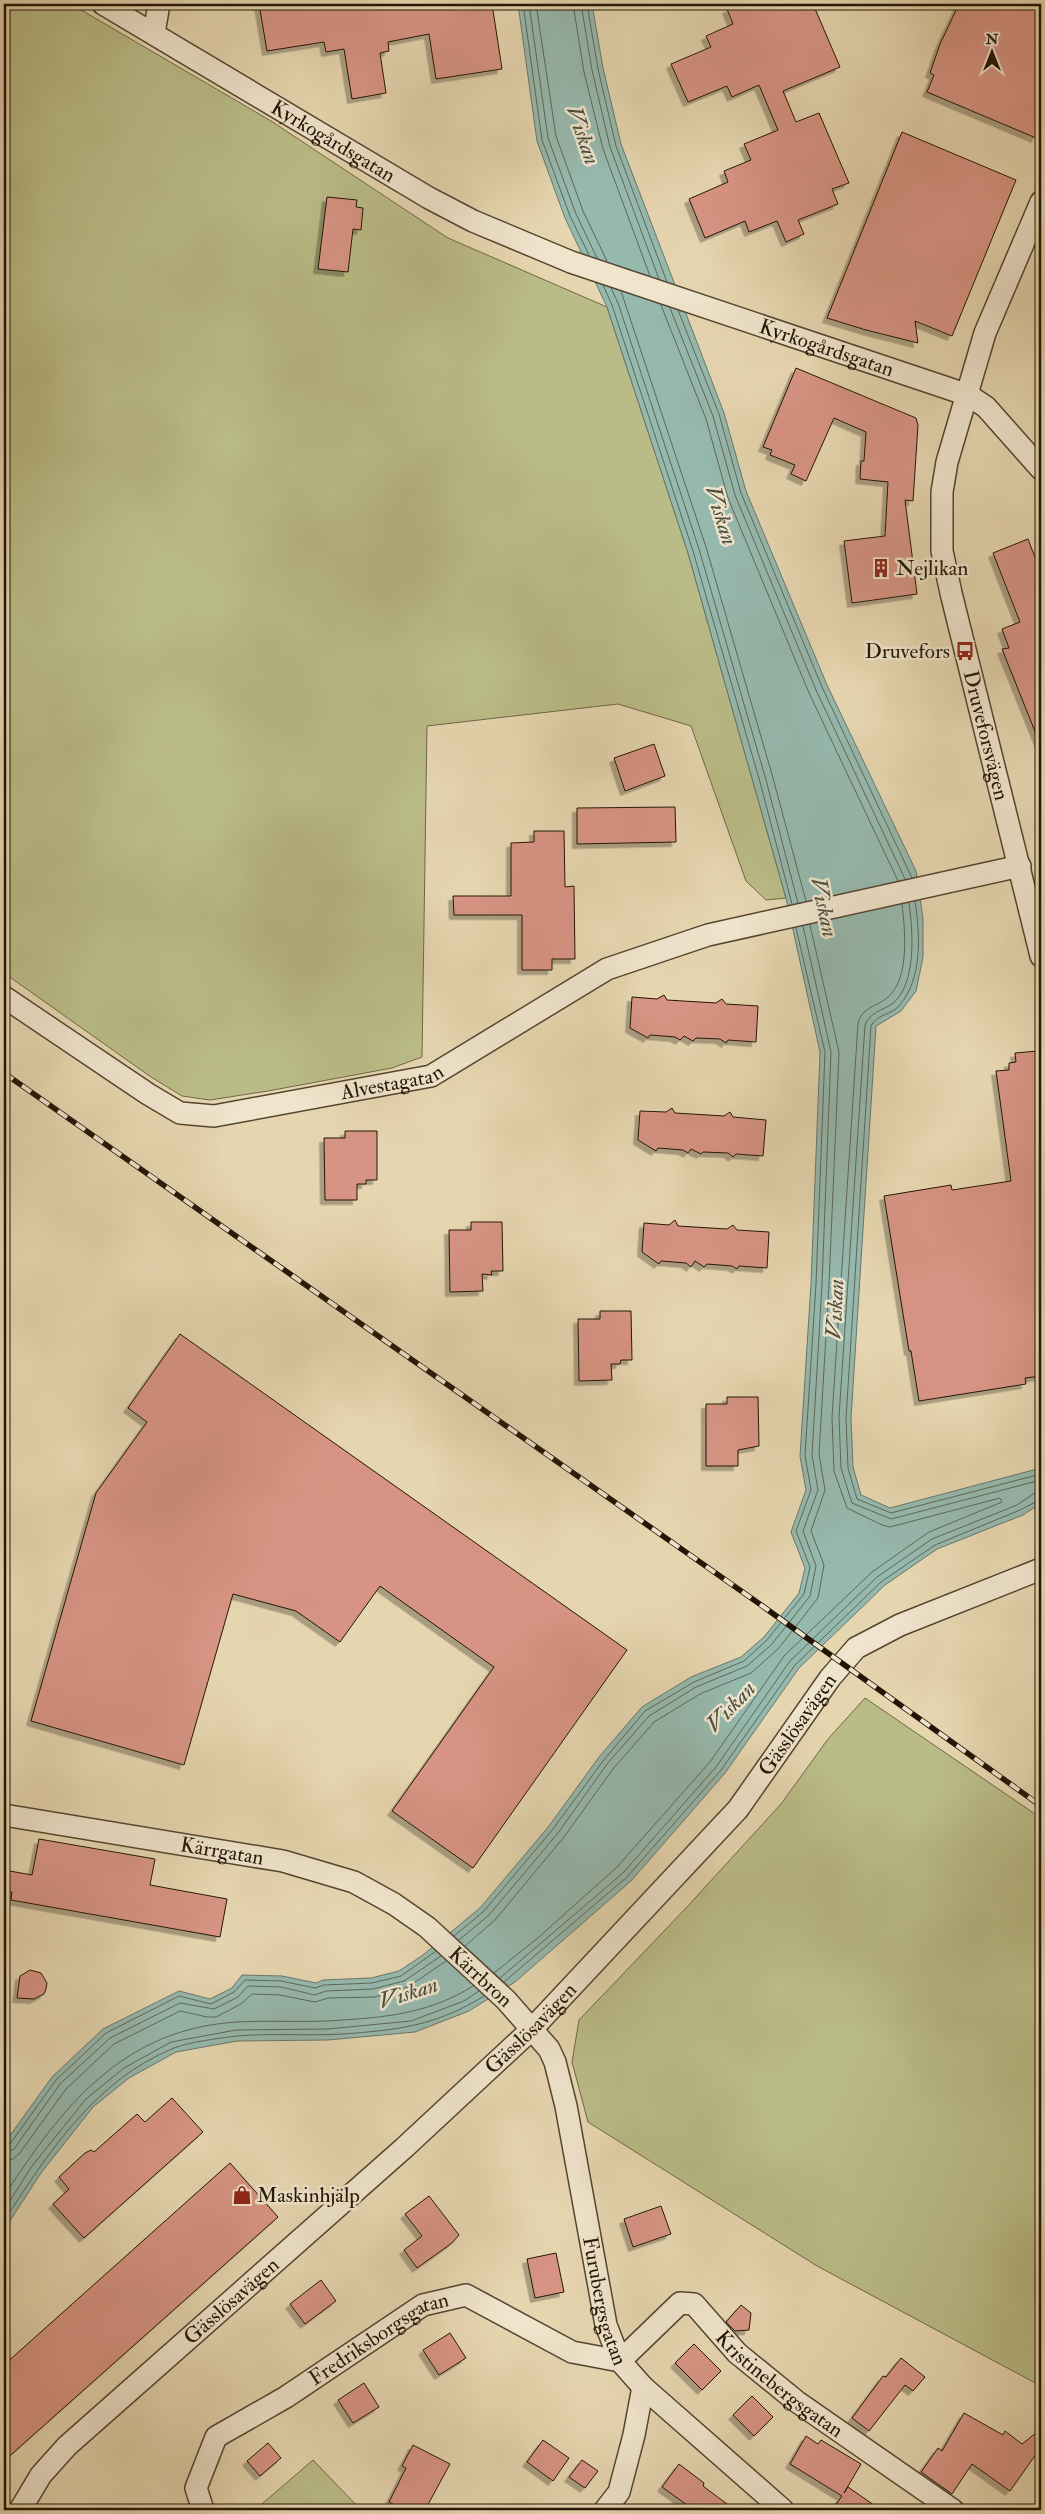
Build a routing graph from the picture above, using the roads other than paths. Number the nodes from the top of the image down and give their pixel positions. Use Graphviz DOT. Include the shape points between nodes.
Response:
graph roads {
  1 [pos="102,4"];
  2 [pos="159,4"];
  3 [pos="154,33"];
  4 [pos="1041,202"];
  5 [pos="968,395"];
  6 [pos="1041,469"];
  7 [pos="1020,866"];
  8 [pos="1041,956"];
  9 [pos="4,996"];
  10 [pos="1041,1569"];
  11 [pos="4,1815"];
  12 [pos="427,1928"];
  13 [pos="532,2029"];
  14 [pos="620,2361"];
  15 [pos="643,2388"];
  16 [pos="20,2510"];
  17 [pos="202,2510"];
  18 [pos="605,2510"];
  19 [pos="784,2510"];
  20 [pos="953,2510"];
  1 -- 3 [label="street, Kyrkogårdsgatan"];
  2 -- 3 [label="street"];
  3 -- 5 [label="street, Kyrkogårdsgatan" via="429,198 473,221 571,262"];
  4 -- 5 [label="street, Druveforsvägen" via="985,333"];
  5 -- 6 [label="street, Kyrkogårdsgatan" via="986,407"];
  5 -- 7 [label="street, Druveforsvägen" via="947,462 942,492 942,551"];
  7 -- 8 [label="street, Druveforsvägen"];
  7 -- 9 [label="street, Alvestagatan" via="708,935 607,969 431,1076 214,1116 180,1113"];
  10 -- 13 [label="street, Gässlösavägen" via="900,1625 856,1648 830,1678 738,1808"];
  11 -- 12 [label="street, Kärrgatan" via="314,1870 354,1882 394,1904"];
  12 -- 13 [label="street, Kärrbron" via="506,2000"];
  13 -- 14 [label="street, Furubergsgatan" via="549,2049 555,2062 606,2326"];
  13 -- 16 [label="street, Gässlösavägen" via="404,2148 68,2446 42,2475"];
  14 -- 15 [label="street, Furubergsgatan"];
  14 -- 17 [label="street, Fredriksborgsgatan" via="572,2352 466,2295 423,2305 286,2396 216,2437 196,2488"];
  14 -- 20 [label="street, Kristinebergsgatan" via="680,2303 694,2304 737,2353 796,2401"];
  15 -- 18 [label="street" via="619,2492"];
  15 -- 19 [label="street, Furubergsgatan"];
}
